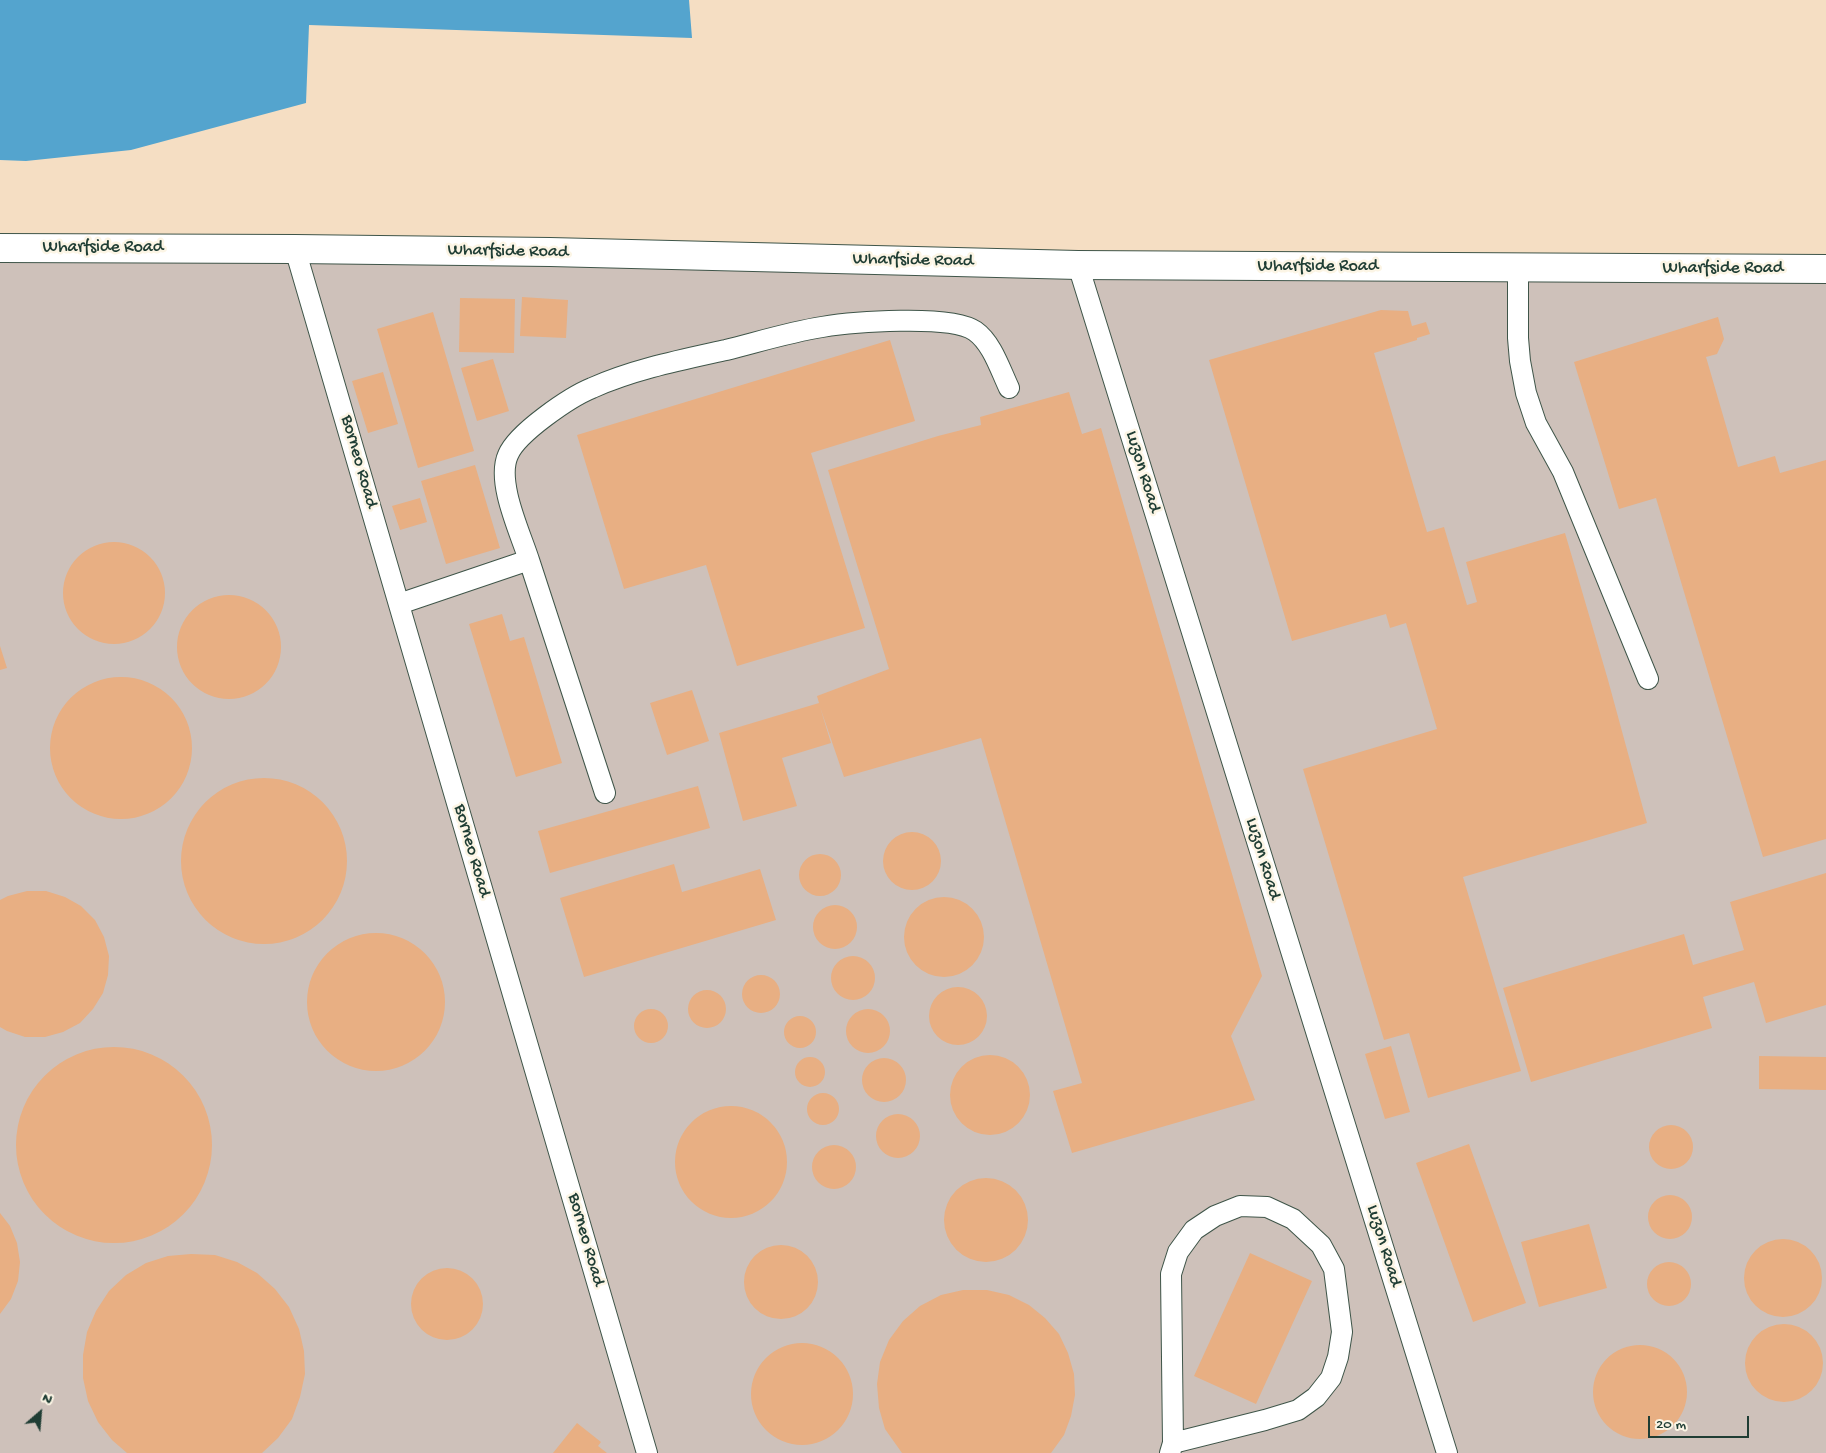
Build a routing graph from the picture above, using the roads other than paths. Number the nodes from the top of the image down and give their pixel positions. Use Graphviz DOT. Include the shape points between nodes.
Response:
graph roads {
  1 [pos="0,248"];
  2 [pos="295,249"];
  3 [pos="1078,265"];
  4 [pos="1518,268"];
  5 [pos="1826,270"];
  6 [pos="1009,388"];
  7 [pos="529,560"];
  8 [pos="399,604"];
  9 [pos="1648,679"];
  10 [pos="605,793"];
  11 [pos="1171,1448"];
  12 [pos="647,1453"];
  13 [pos="1447,1453"];
  1 -- 2 [label="street, Wharfside Road"];
  2 -- 3 [label="street, Wharfside Road"];
  2 -- 8 [label="lane, Borneo Road"];
  3 -- 4 [label="street, Wharfside Road"];
  3 -- 13 [label="lane, Luzon Road"];
  4 -- 5 [label="street, Wharfside Road"];
  4 -- 9 [label="lane" via="1518,338 1526,393 1536,423 1563,472"];
  6 -- 7 [label="lane" via="987,343 974,330 931,321 822,327 636,371 591,388 564,403 529,429 508,453 503,470 504,485"];
  7 -- 8 [label="lane"];
  7 -- 10 [label="lane"];
  8 -- 12 [label="lane, Borneo Road"];
  11 -- 11 [label="lane" via="1171,1274 1178,1252 1194,1230 1215,1216 1240,1206 1267,1207 1293,1219 1322,1245 1334,1269 1342,1332 1331,1378 1316,1397 1298,1410"];
}
